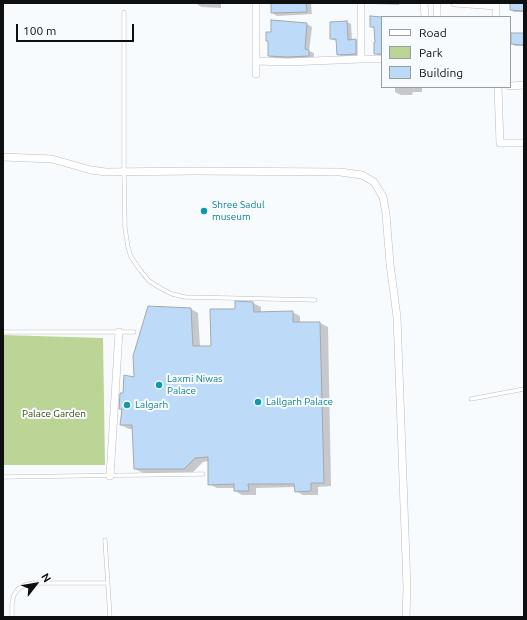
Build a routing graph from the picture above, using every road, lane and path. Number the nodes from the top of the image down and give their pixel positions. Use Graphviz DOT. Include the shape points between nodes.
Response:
graph roads {
  1 [pos="256,3"];
  2 [pos="361,3"];
  3 [pos="424,3"];
  4 [pos="437,3"];
  5 [pos="455,3"];
  6 [pos="124,12"];
  7 [pos="425,16"];
  8 [pos="437,16"];
  9 [pos="496,16"];
  10 [pos="361,59"];
  11 [pos="381,59"];
  12 [pos="256,61"];
  13 [pos="256,74"];
  14 [pos="524,85"];
  15 [pos="511,86"];
  16 [pos="498,88"];
  17 [pos="524,143"];
  18 [pos="3,157"];
  19 [pos="124,171"];
  20 [pos="315,300"];
  21 [pos="3,332"];
  22 [pos="119,332"];
  23 [pos="134,332"];
  24 [pos="524,389"];
  25 [pos="471,399"];
  26 [pos="203,474"];
  27 [pos="110,476"];
  28 [pos="3,477"];
  29 [pos="105,540"];
  30 [pos="108,583"];
  31 [pos="12,617"];
  32 [pos="110,617"];
  33 [pos="406,617"];
  1 -- 12 [label="street"];
  2 -- 10 [label="street"];
  3 -- 7 [label="street"];
  4 -- 8 [label="street"];
  5 -- 9 [label="street" via="496,6"];
  6 -- 19 [label="lane"];
  10 -- 11 [label="street"];
  10 -- 12 [label="street"];
  12 -- 13 [label="street"];
  14 -- 15 [label="street"];
  16 -- 17 [label="street" via="500,143"];
  18 -- 19 [label="street" via="52,159 92,170"];
  19 -- 20 [label="lane" via="128,247 131,257 149,281 172,294 185,297"];
  19 -- 33 [label="street" via="340,172 362,175 374,182 383,196 397,317 407,571"];
  21 -- 22 [label="lane"];
  22 -- 23 [label="lane"];
  22 -- 27 [label="street"];
  24 -- 25 [label="lane"];
  26 -- 27 [label="lane"];
  27 -- 28 [label="lane"];
  29 -- 30 [label="lane"];
  30 -- 31 [label="lane" via="25,585 18,588 14,595"];
  30 -- 32 [label="lane"];
}
